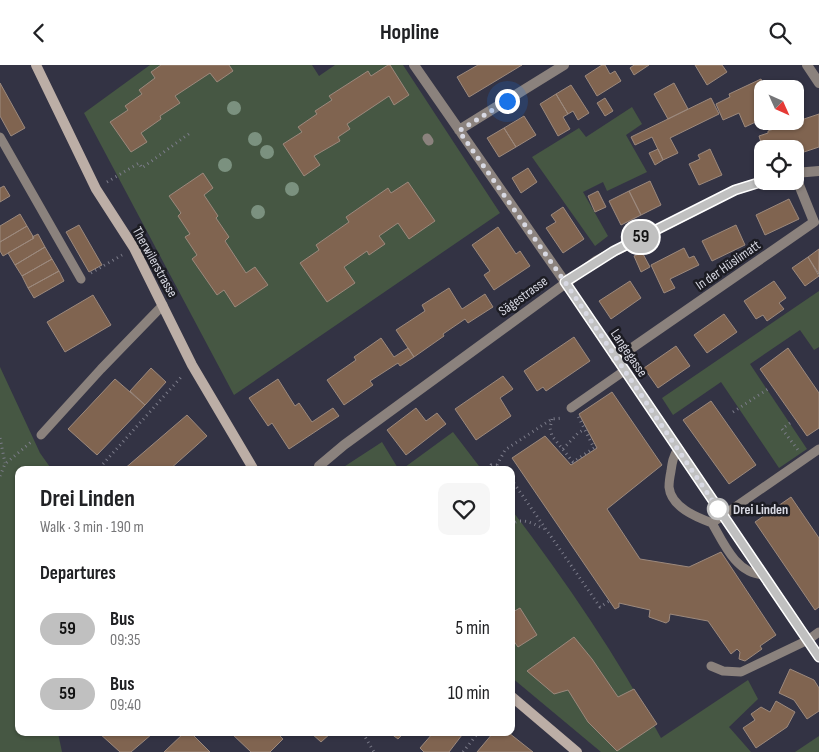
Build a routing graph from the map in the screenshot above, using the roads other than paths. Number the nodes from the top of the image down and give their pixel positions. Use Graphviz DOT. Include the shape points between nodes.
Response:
graph roads {
  1 [pos="36,65"];
  2 [pos="414,65"];
  3 [pos="564,65"];
  4 [pos="807,65"];
  5 [pos="819,83"];
  6 [pos="459,131"];
  7 [pos="0,137"];
  8 [pos="819,171"];
  9 [pos="804,173"];
  10 [pos="754,184"];
  11 [pos="801,190"];
  12 [pos="81,279"];
  13 [pos="565,282"];
  14 [pos="163,305"];
  15 [pos="616,359"];
  16 [pos="624,371"];
  17 [pos="574,410"];
  18 [pos="41,435"];
  19 [pos="678,449"];
  20 [pos="819,449"];
  21 [pos="252,466"];
  22 [pos="319,466"];
  23 [pos="722,515"];
  24 [pos="712,523"];
  25 [pos="763,575"];
  26 [pos="819,632"];
  27 [pos="808,640"];
  28 [pos="819,657"];
  29 [pos="711,666"];
  30 [pos="515,699"];
  31 [pos="577,752"];
  1 -- 14 [label="main road, Therwilerstrasse" via="96,189 134,248"];
  2 -- 6 [label="street, Langegasse"];
  3 -- 6 [label="street"];
  4 -- 5 [label="street"];
  6 -- 13 [label="street, Langegasse"];
  7 -- 12 [label="lane"];
  8 -- 9 [label="street"];
  10 -- 13 [label="street, Sägestrasse" via="735,190 614,251"];
  11 -- 15 [label="street, In der Hüslimatt" via="814,222"];
  13 -- 15 [label="street, Langegasse"];
  13 -- 22 [label="street, Sägestrasse"];
  14 -- 18 [label="lane"];
  14 -- 21 [label="main road, Therwilerstrasse" via="192,365"];
  15 -- 16 [label="street, Langegasse"];
  16 -- 17 [label="lane"];
  16 -- 19 [label="street, Langegasse"];
  19 -- 23 [label="street, Langegasse"];
  19 -- 24 [label="lane" via="674,455 669,488 674,500 698,518"];
  20 -- 23 [label="lane"];
  23 -- 24 [label="lane"];
  23 -- 25 [label="street, Langegasse"];
  24 -- 25 [label="lane" via="740,566 753,574"];
  25 -- 27 [label="street, Langegasse"];
  26 -- 27 [label="lane"];
  27 -- 28 [label="street, Langegasse"];
  27 -- 29 [label="lane" via="740,672"];
  30 -- 31 [label="main road"];
}
